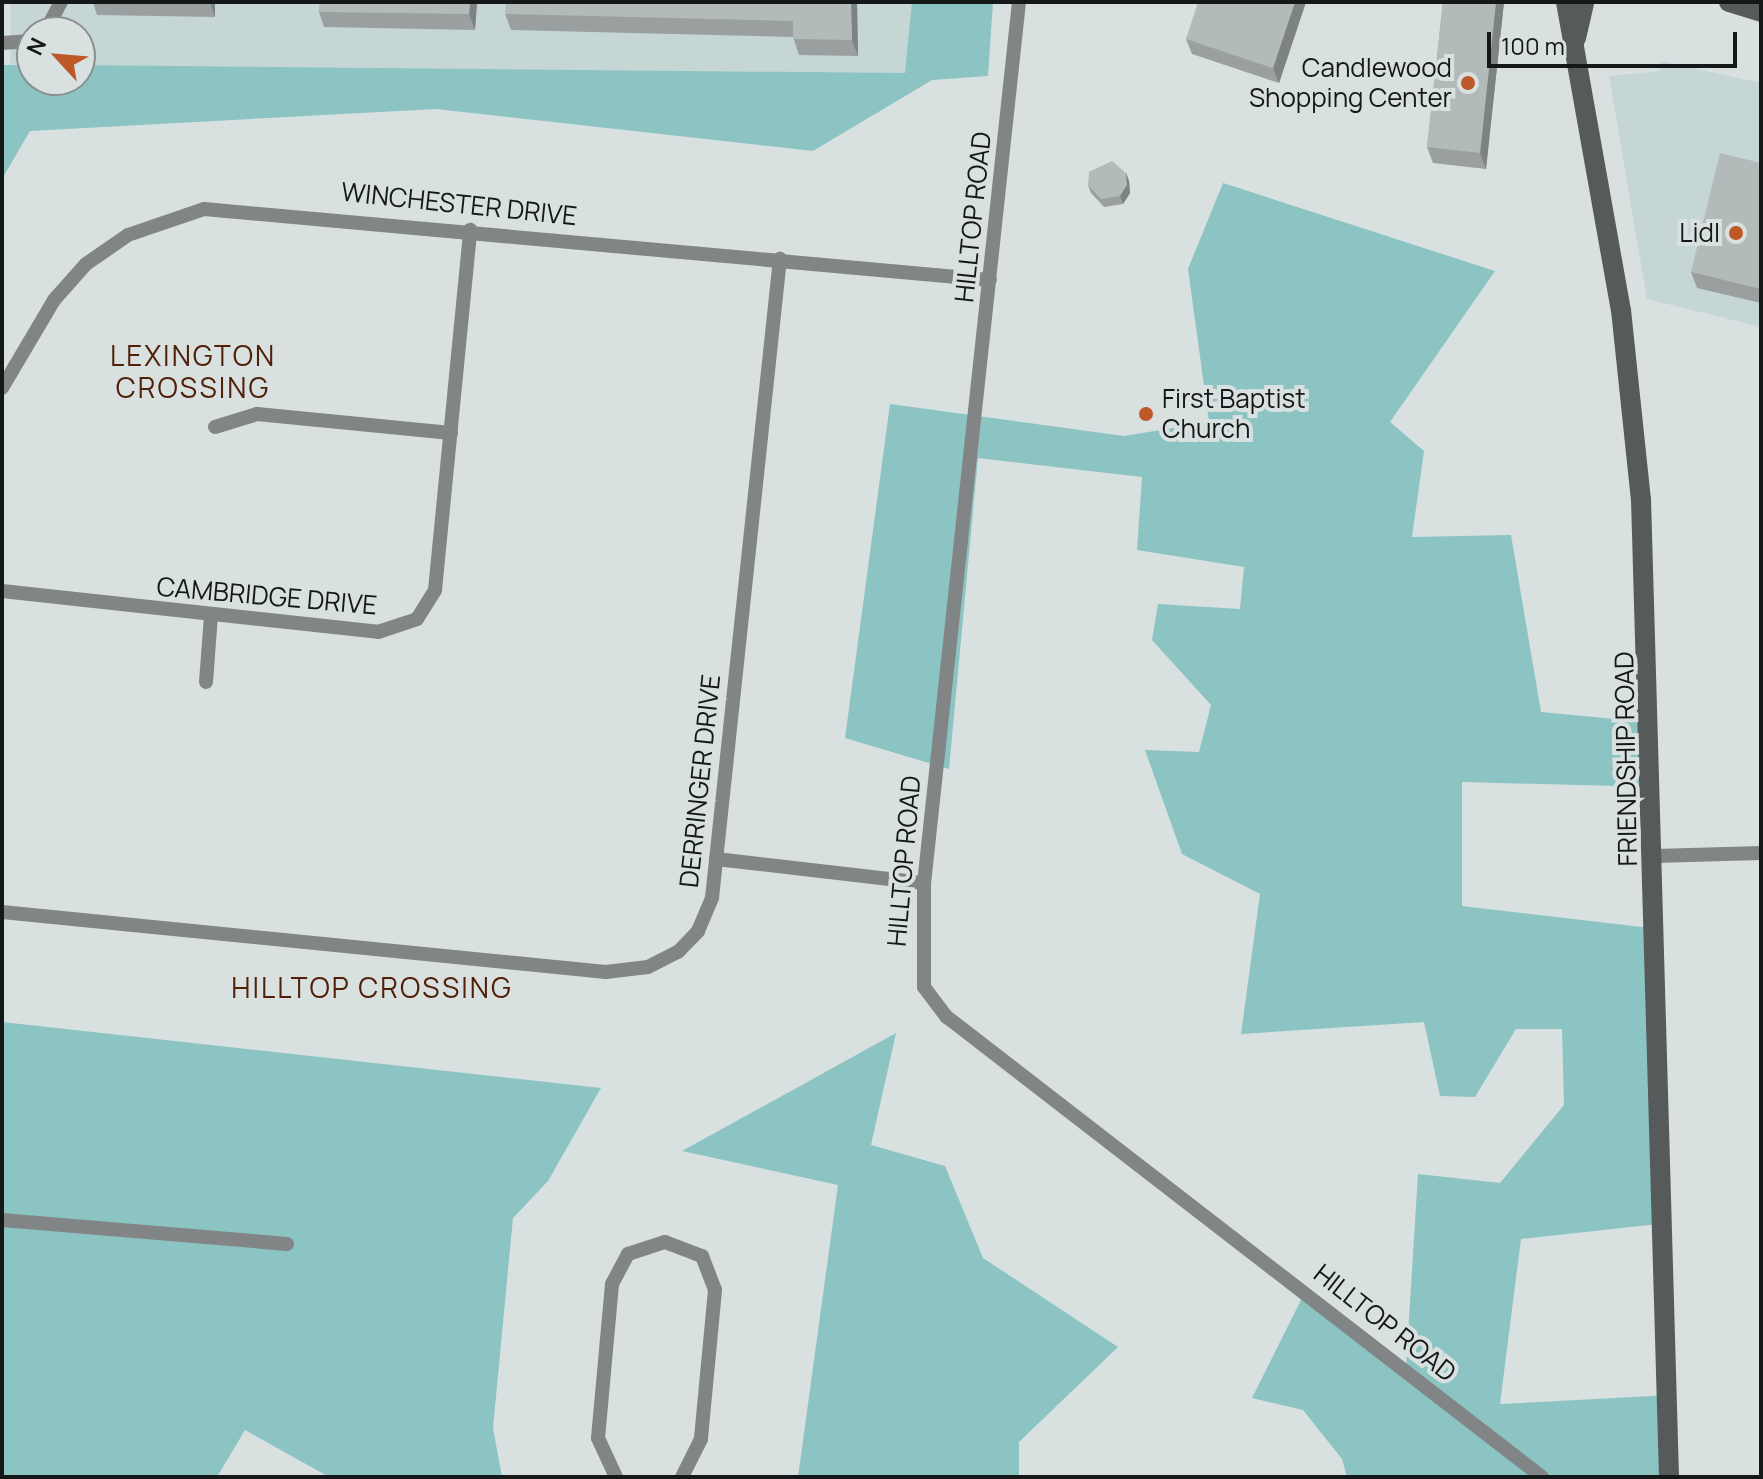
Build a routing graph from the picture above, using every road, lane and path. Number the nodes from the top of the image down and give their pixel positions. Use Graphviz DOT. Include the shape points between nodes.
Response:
graph roads {
  1 [pos="1019,2"];
  2 [pos="1566,2"];
  3 [pos="1584,2"];
  4 [pos="1729,2"];
  5 [pos="1761,12"];
  6 [pos="1575,46"];
  7 [pos="470,230"];
  8 [pos="780,259"];
  9 [pos="990,280"];
  10 [pos="2,388"];
  11 [pos="215,427"];
  12 [pos="451,433"];
  13 [pos="2,591"];
  14 [pos="211,616"];
  15 [pos="206,682"];
  16 [pos="1761,853"];
  17 [pos="1654,856"];
  18 [pos="716,859"];
  19 [pos="924,883"];
  20 [pos="2,912"];
  21 [pos="2,1220"];
  22 [pos="287,1244"];
  23 [pos="616,1477"];
  24 [pos="682,1477"];
  25 [pos="1542,1477"];
  26 [pos="1669,1477"];
  1 -- 9 [label="street, HILLTOP ROAD"];
  2 -- 6 [label="street, FRIENDSHIP ROAD"];
  3 -- 6 [label="street, FRIENDSHIP ROAD"];
  4 -- 5 [label="street"];
  6 -- 17 [label="street, FRIENDSHIP ROAD" via="1621,310 1641,499"];
  7 -- 8 [label="street, WINCHESTER DRIVE"];
  7 -- 10 [label="street, WINCHESTER DRIVE" via="230,208 154,223 106,248 70,280"];
  7 -- 12 [label="street, CAMBRIDGE DRIVE"];
  8 -- 9 [label="street, WINCHESTER DRIVE"];
  8 -- 18 [label="street, DERRINGER DRIVE"];
  9 -- 19 [label="street, HILLTOP ROAD"];
  11 -- 12 [label="street" via="257,414"];
  12 -- 14 [label="street, CAMBRIDGE DRIVE" via="435,590 417,619 378,632"];
  13 -- 14 [label="street, CAMBRIDGE DRIVE"];
  14 -- 15 [label="street"];
  16 -- 17 [label="street"];
  17 -- 26 [label="street, FRIENDSHIP ROAD"];
  18 -- 19 [label="street"];
  18 -- 20 [label="street, DERRINGER DRIVE" via="712,898 691,940 669,958 629,971"];
  19 -- 25 [label="street, HILLTOP ROAD" via="920,974 947,1017"];
  21 -- 22 [label="street"];
  23 -- 24 [label="street" via="598,1438 612,1284 628,1254 665,1242 702,1256 715,1290 701,1439"];
}
